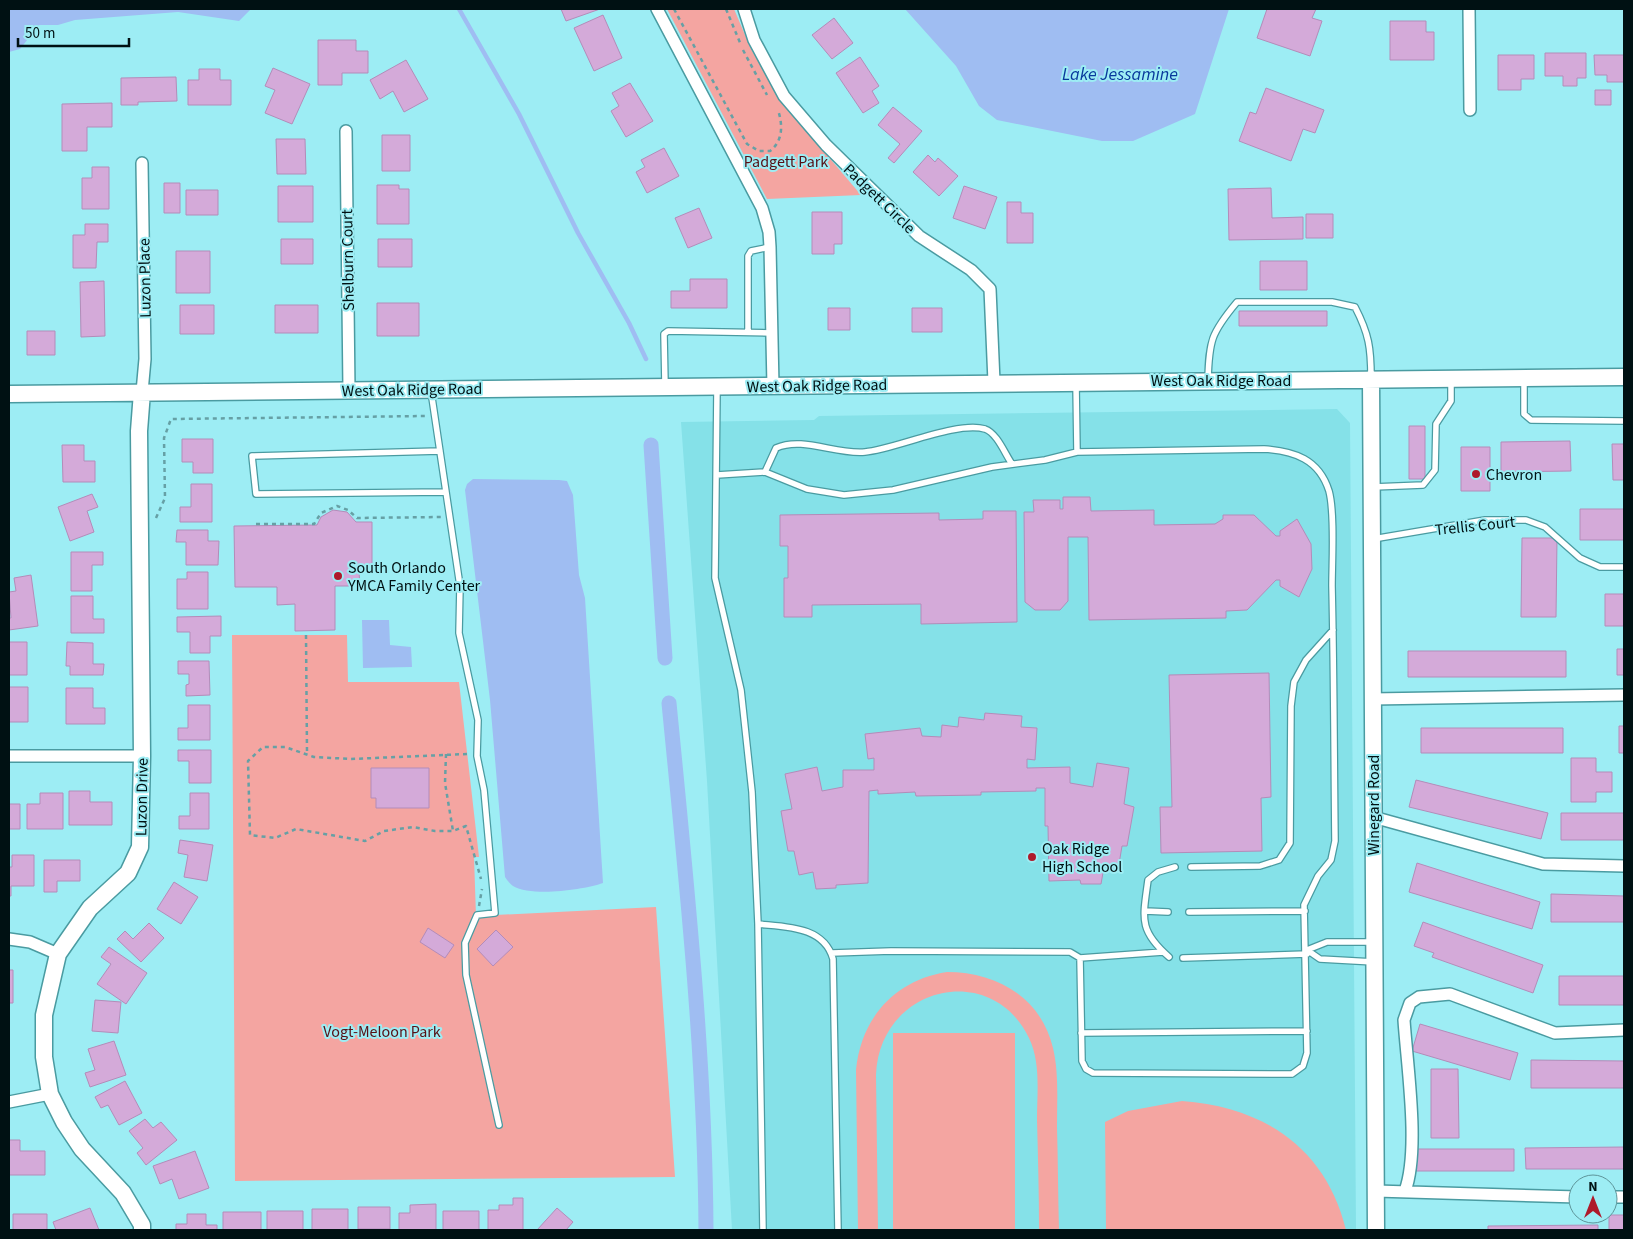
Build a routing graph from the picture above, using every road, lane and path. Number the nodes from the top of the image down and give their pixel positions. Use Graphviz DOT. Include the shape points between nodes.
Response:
graph roads {
  1 [pos="657,9"];
  2 [pos="674,9"];
  3 [pos="726,9"];
  4 [pos="744,9"];
  5 [pos="1469,9"];
  6 [pos="772,101"];
  7 [pos="777,108"];
  8 [pos="1470,110"];
  9 [pos="346,130"];
  10 [pos="142,163"];
  11 [pos="770,247"];
  12 [pos="748,332"];
  13 [pos="772,333"];
  14 [pos="1624,377"];
  15 [pos="1451,378"];
  16 [pos="1524,378"];
  17 [pos="1371,379"];
  18 [pos="1208,380"];
  19 [pos="994,382"];
  20 [pos="1076,382"];
  21 [pos="773,386"];
  22 [pos="665,387"];
  23 [pos="717,387"];
  24 [pos="431,389"];
  25 [pos="349,390"];
  26 [pos="142,392"];
  27 [pos="9,394"];
  28 [pos="435,416"];
  29 [pos="1624,421"];
  30 [pos="440,451"];
  31 [pos="1077,452"];
  32 [pos="1012,464"];
  33 [pos="765,472"];
  34 [pos="717,475"];
  35 [pos="1371,487"];
  36 [pos="446,492"];
  37 [pos="450,517"];
  38 [pos="154,524"];
  39 [pos="256,524"];
  40 [pos="1371,539"];
  41 [pos="1624,567"];
  42 [pos="1333,630"];
  43 [pos="306,635"];
  44 [pos="1624,696"];
  45 [pos="1372,699"];
  46 [pos="307,754"];
  47 [pos="446,754"];
  48 [pos="467,754"];
  49 [pos="9,756"];
  50 [pos="142,756"];
  51 [pos="1373,817"];
  52 [pos="453,831"];
  53 [pos="1624,866"];
  54 [pos="1175,867"];
  55 [pos="1191,867"];
  56 [pos="1145,911"];
  57 [pos="1305,911"];
  58 [pos="1168,912"];
  59 [pos="1189,912"];
  60 [pos="477,915"];
  61 [pos="758,924"];
  62 [pos="9,939"];
  63 [pos="1374,942"];
  64 [pos="1163,952"];
  65 [pos="1306,952"];
  66 [pos="58,954"];
  67 [pos="832,954"];
  68 [pos="1169,957"];
  69 [pos="1080,958"];
  70 [pos="1184,958"];
  71 [pos="1374,962"];
  72 [pos="1624,1030"];
  73 [pos="1307,1032"];
  74 [pos="1081,1033"];
  75 [pos="50,1094"];
  76 [pos="9,1102"];
  77 [pos="499,1125"];
  78 [pos="1376,1191"];
  79 [pos="1405,1191"];
  80 [pos="1568,1197"];
  81 [pos="142,1230"];
  82 [pos="763,1230"];
  83 [pos="838,1230"];
  84 [pos="1376,1230"];
  1 -- 11 [label="street" via="762,208"];
  2 -- 7 [label="path" via="747,144 759,151 770,151 778,145 781,118"];
  3 -- 6 [label="path" via="756,76"];
  4 -- 19 [label="street, Padgett Circle" via="754,40 784,96 826,145 919,236 971,270 990,289"];
  5 -- 8 [label="street"];
  9 -- 25 [label="street, Shelburn Court"];
  10 -- 26 [label="street, Luzon Place" via="145,359"];
  11 -- 12 [label="lane" via="751,251 748,256"];
  11 -- 13 [label="street"];
  12 -- 13 [label="lane"];
  12 -- 22 [label="lane" via="668,331 664,334"];
  13 -- 21 [label="street"];
  14 -- 16 [label="street, West Oak Ridge Road"];
  15 -- 16 [label="street, West Oak Ridge Road"];
  15 -- 17 [label="street, West Oak Ridge Road"];
  15 -- 35 [label="lane" via="1451,401 1436,424 1435,470 1423,485"];
  16 -- 29 [label="lane" via="1524,414 1531,420"];
  17 -- 18 [label="street, West Oak Ridge Road"];
  17 -- 18 [label="lane" via="1370,344 1355,307 1332,302 1237,302 1218,325 1209,347"];
  17 -- 35 [label="street, Winegard Road"];
  18 -- 20 [label="street, West Oak Ridge Road"];
  19 -- 20 [label="street, West Oak Ridge Road"];
  19 -- 21 [label="street, West Oak Ridge Road"];
  20 -- 31 [label="lane"];
  21 -- 23 [label="street, West Oak Ridge Road"];
  22 -- 23 [label="street, West Oak Ridge Road"];
  22 -- 24 [label="street, West Oak Ridge Road"];
  23 -- 34 [label="lane"];
  24 -- 25 [label="street, West Oak Ridge Road"];
  24 -- 28 [label="lane"];
  25 -- 26 [label="street, West Oak Ridge Road"];
  26 -- 27 [label="street, West Oak Ridge Road"];
  26 -- 50 [label="street, Luzon Drive" via="139,431"];
  28 -- 30 [label="lane"];
  28 -- 38 [label="path" via="171,419 164,438 165,498"];
  30 -- 36 [label="lane"];
  30 -- 36 [label="lane" via="252,456 256,494"];
  31 -- 32 [label="lane"];
  31 -- 42 [label="lane" via="1264,449 1286,450 1303,456 1316,469 1328,491"];
  32 -- 33 [label="lane" via="894,490 844,495 807,489"];
  32 -- 33 [label="lane" via="991,432 983,428 964,429 866,452 786,444 776,448"];
  33 -- 34 [label="lane"];
  34 -- 61 [label="lane" via="715,578 741,690 752,792"];
  35 -- 40 [label="street, Winegard Road"];
  36 -- 37 [label="lane"];
  37 -- 39 [label="path" via="357,518 337,506 327,509 314,524"];
  37 -- 60 [label="lane" via="460,586 459,633 478,720 477,756 484,790 495,913"];
  40 -- 41 [label="lane, Trellis Court" via="1485,520 1526,520 1545,527 1580,558 1600,567"];
  40 -- 45 [label="street, Winegard Road"];
  42 -- 55 [label="lane" via="1306,660 1294,682 1290,842 1279,860 1260,866"];
  42 -- 57 [label="lane" via="1335,841 1331,860 1318,876 1304,905"];
  43 -- 46 [label="path"];
  44 -- 45 [label="street"];
  45 -- 51 [label="street, Winegard Road"];
  46 -- 47 [label="path" via="351,759"];
  46 -- 52 [label="path" via="285,747 263,747 248,761 250,835 274,838 296,830 364,840 384,831 413,826 435,832"];
  47 -- 48 [label="path"];
  47 -- 52 [label="path" via="445,783"];
  49 -- 50 [label="street"];
  50 -- 66 [label="street, Luzon Drive" via="140,847 128,873 90,908"];
  51 -- 53 [label="street" via="1543,864"];
  51 -- 63 [label="street, Winegard Road"];
  52 -- 60 [label="path" via="466,826 483,884"];
  54 -- 56 [label="lane" via="1158,872 1148,880"];
  56 -- 58 [label="lane"];
  56 -- 64 [label="lane" via="1145,929"];
  57 -- 59 [label="lane"];
  57 -- 65 [label="lane"];
  60 -- 77 [label="lane" via="465,943 466,975"];
  61 -- 67 [label="lane" via="811,932 823,940"];
  61 -- 82 [label="lane"];
  62 -- 66 [label="street" via="30,942"];
  63 -- 65 [label="lane" via="1327,942"];
  63 -- 71 [label="street, Winegard Road"];
  64 -- 68 [label="lane"];
  64 -- 69 [label="lane"];
  65 -- 70 [label="lane"];
  65 -- 71 [label="lane" via="1320,959"];
  65 -- 73 [label="lane"];
  66 -- 75 [label="street, Luzon Drive" via="44,1015 44,1057"];
  67 -- 69 [label="lane" via="891,951 1070,952"];
  67 -- 83 [label="lane"];
  69 -- 74 [label="lane"];
  71 -- 78 [label="street, Winegard Road"];
  72 -- 79 [label="street" via="1555,1033 1450,994 1419,997 1410,1003 1404,1020 1412,1144 1410,1177"];
  73 -- 74 [label="lane"];
  73 -- 74 [label="lane" via="1304,1066 1292,1074 1094,1073 1086,1069 1082,1061"];
  75 -- 76 [label="street"];
  75 -- 81 [label="street, Luzon Drive" via="82,1149 123,1193"];
  78 -- 79 [label="street"];
  78 -- 84 [label="street, Winegard Road"];
  79 -- 80 [label="street"];
}
